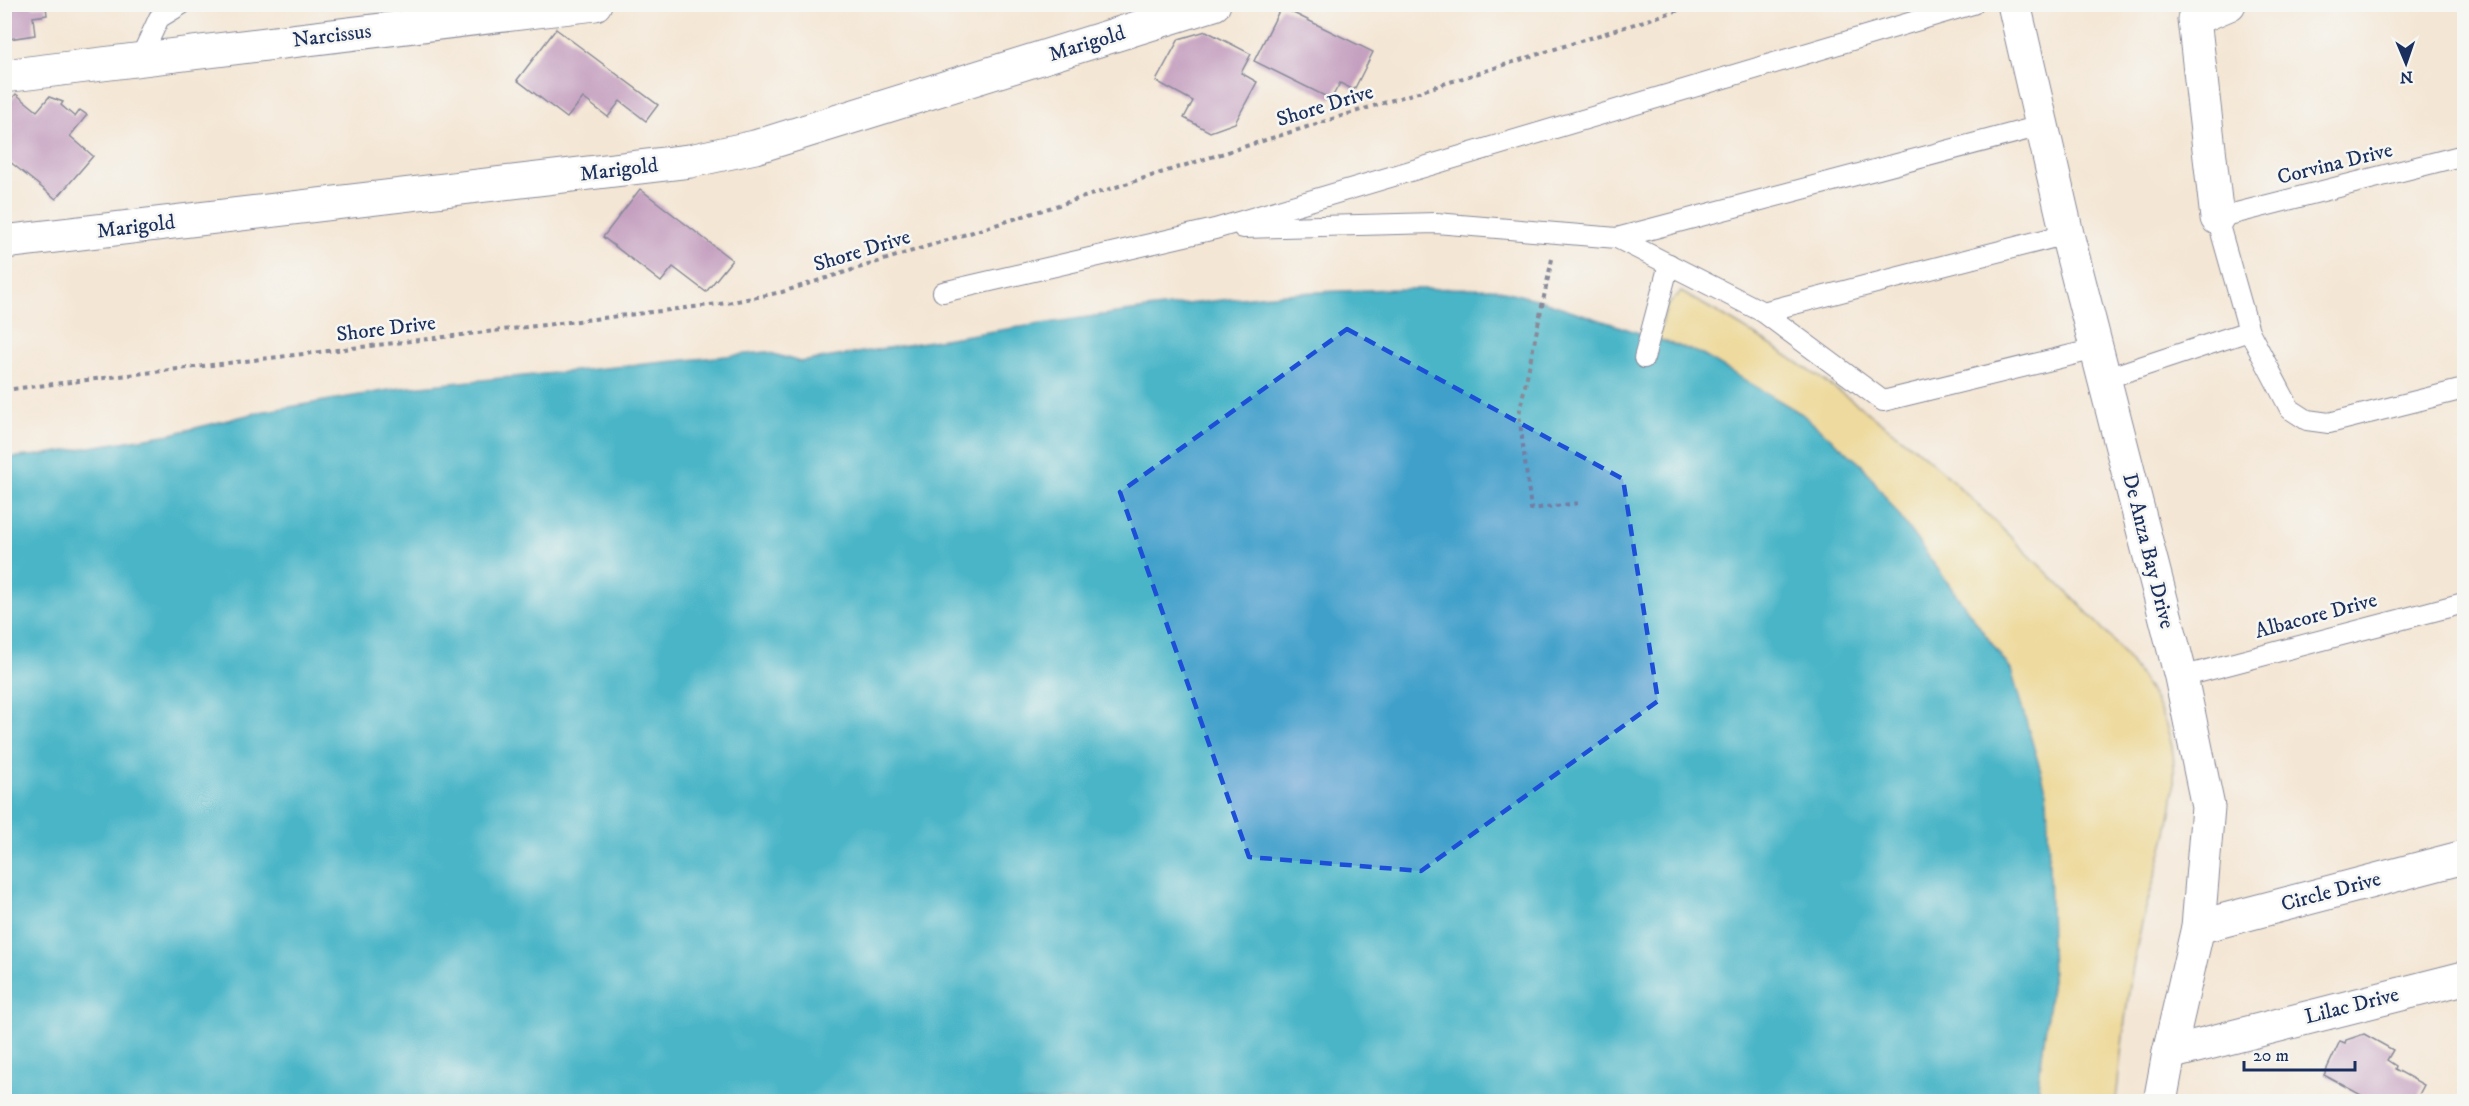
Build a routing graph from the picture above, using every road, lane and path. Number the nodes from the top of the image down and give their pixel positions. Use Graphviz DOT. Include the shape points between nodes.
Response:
graph roads {
  1 [pos="182,4"];
  2 [pos="595,4"];
  3 [pos="1214,4"];
  4 [pos="1698,4"];
  5 [pos="1973,4"];
  6 [pos="2014,4"];
  7 [pos="2229,4"];
  8 [pos="140,59"];
  9 [pos="4,76"];
  10 [pos="2041,126"];
  11 [pos="2464,155"];
  12 [pos="2217,218"];
  13 [pos="1215,229"];
  14 [pos="1558,233"];
  15 [pos="2067,234"];
  16 [pos="1617,238"];
  17 [pos="4,242"];
  18 [pos="1669,264"];
  19 [pos="943,292"];
  20 [pos="1763,312"];
  21 [pos="2249,331"];
  22 [pos="1644,358"];
  23 [pos="2100,364"];
  24 [pos="2464,389"];
  25 [pos="4,390"];
  26 [pos="1579,503"];
  27 [pos="2464,603"];
  28 [pos="2181,677"];
  29 [pos="2464,857"];
  30 [pos="2198,927"];
  31 [pos="2464,978"];
  32 [pos="2169,1053"];
  33 [pos="2160,1101"];
  1 -- 8 [label="lane" via="159,18"];
  2 -- 8 [label="street, Narcissus"];
  3 -- 17 [label="street, Marigold" via="754,147 690,161"];
  4 -- 25 [label="path, Shore Drive" via="782,292 727,303"];
  5 -- 13 [label="lane"];
  6 -- 10 [label="street, De Anza Bay Drive"];
  7 -- 12 [label="street" via="2194,19"];
  8 -- 9 [label="street, Narcissus"];
  10 -- 15 [label="street, De Anza Bay Drive"];
  10 -- 16 [label="lane"];
  11 -- 12 [label="lane, Corvina Drive"];
  12 -- 21 [label="lane"];
  13 -- 14 [label="lane" via="1436,223"];
  13 -- 19 [label="lane"];
  14 -- 16 [label="lane"];
  14 -- 26 [label="path" via="1519,414 1531,509"];
  15 -- 20 [label="lane"];
  15 -- 23 [label="street, De Anza Bay Drive"];
  16 -- 18 [label="lane"];
  18 -- 20 [label="lane"];
  18 -- 22 [label="lane"];
  20 -- 23 [label="lane" via="1883,401"];
  21 -- 23 [label="lane"];
  21 -- 24 [label="lane" via="2290,409 2307,420 2329,423"];
  23 -- 28 [label="street, De Anza Bay Drive"];
  27 -- 28 [label="lane, Albacore Drive"];
  28 -- 30 [label="street, De Anza Bay Drive" via="2208,807"];
  29 -- 30 [label="street, Circle Drive"];
  30 -- 32 [label="street, De Anza Bay Drive"];
  31 -- 32 [label="street, Lilac Drive"];
  32 -- 33 [label="street, De Anza Bay Drive"];
}
